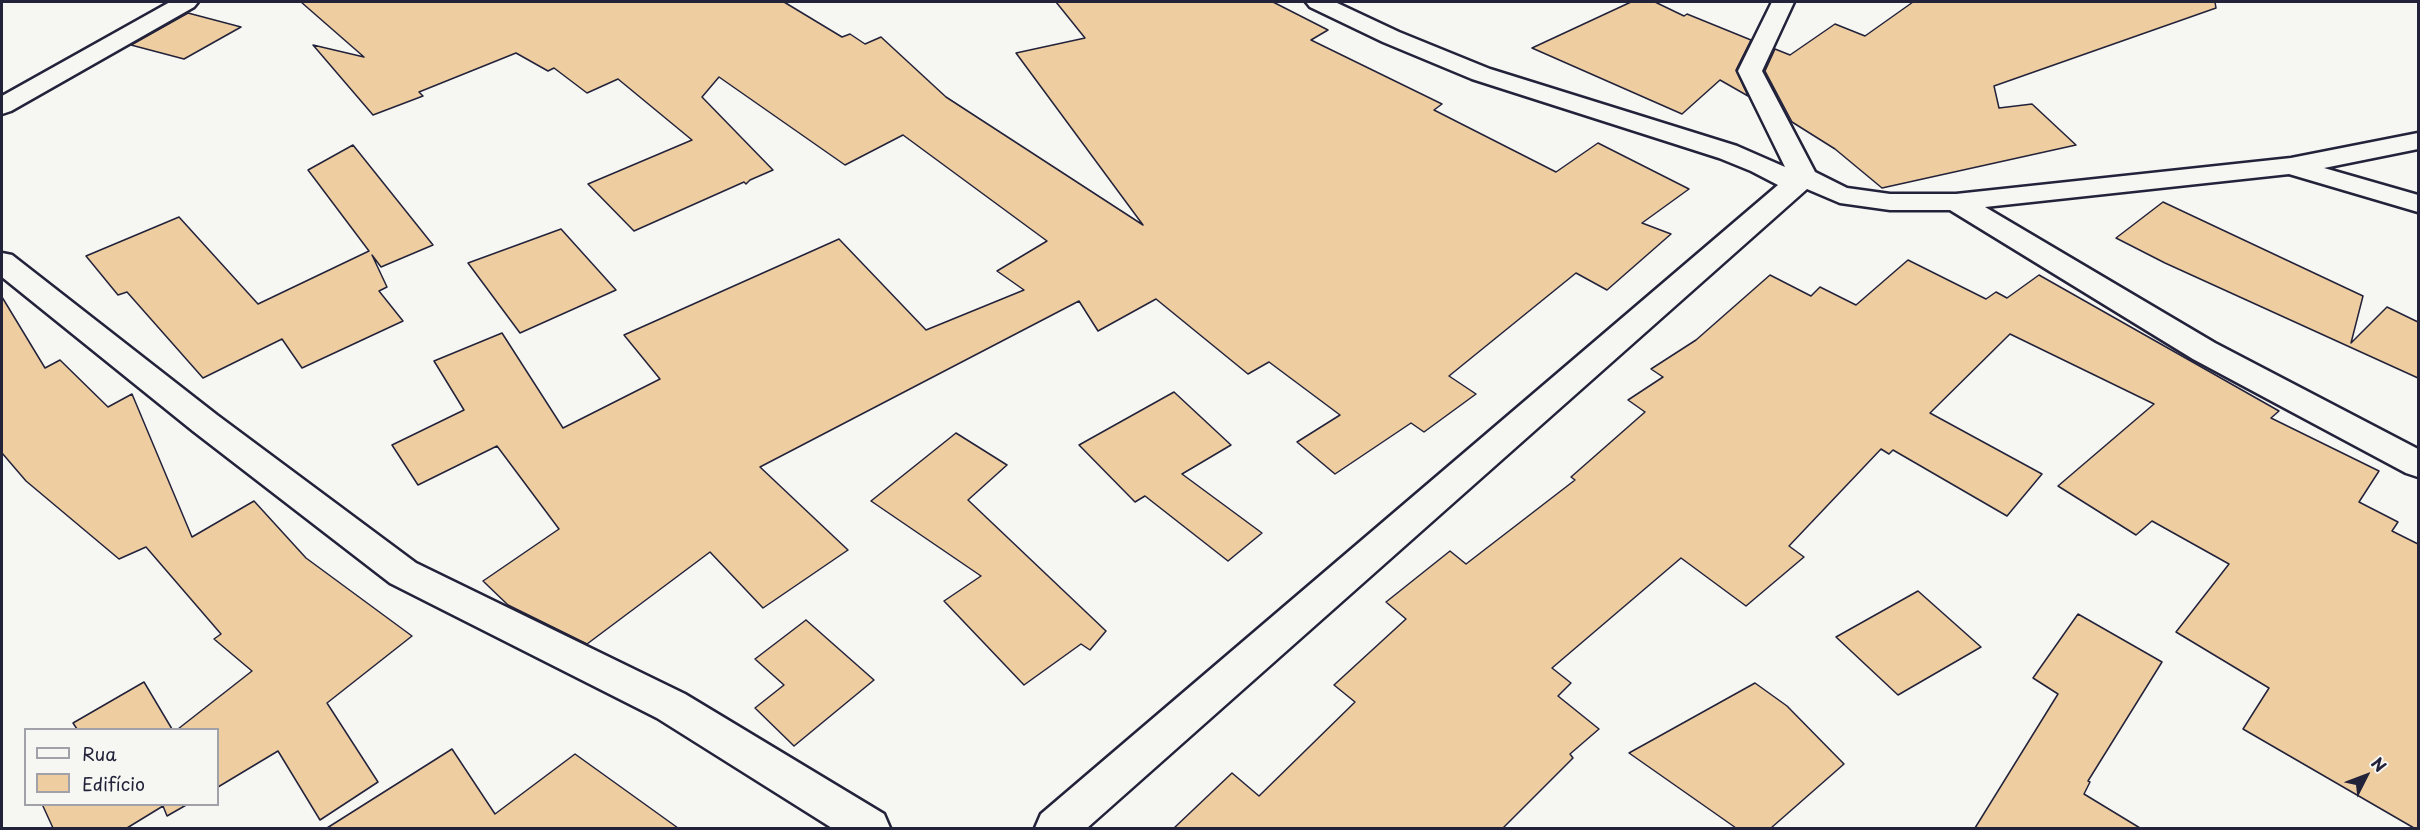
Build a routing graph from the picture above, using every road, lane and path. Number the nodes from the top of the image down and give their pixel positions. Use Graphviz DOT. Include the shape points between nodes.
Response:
graph roads {
  1 [pos="186,2"];
  2 [pos="1318,2"];
  3 [pos="1784,2"];
  4 [pos="2,106"];
  5 [pos="2418,141"];
  6 [pos="2292,166"];
  7 [pos="1800,180"];
  8 [pos="1956,202"];
  9 [pos="2418,204"];
  10 [pos="2,262"];
  11 [pos="2418,464"];
  12 [pos="869,828"];
  13 [pos="1056,828"];
  1 -- 4 [label="street"];
  2 -- 7 [label="street" via="1481,74 1728,152"];
  3 -- 7 [label="street" via="1750,71"];
  5 -- 6 [label="street"];
  6 -- 8 [label="street"];
  6 -- 9 [label="street"];
  7 -- 8 [label="street" via="1840,195 1890,202"];
  7 -- 13 [label="street"];
  8 -- 11 [label="street" via="2204,351"];
  10 -- 12 [label="street" via="403,573 671,706"];
}
